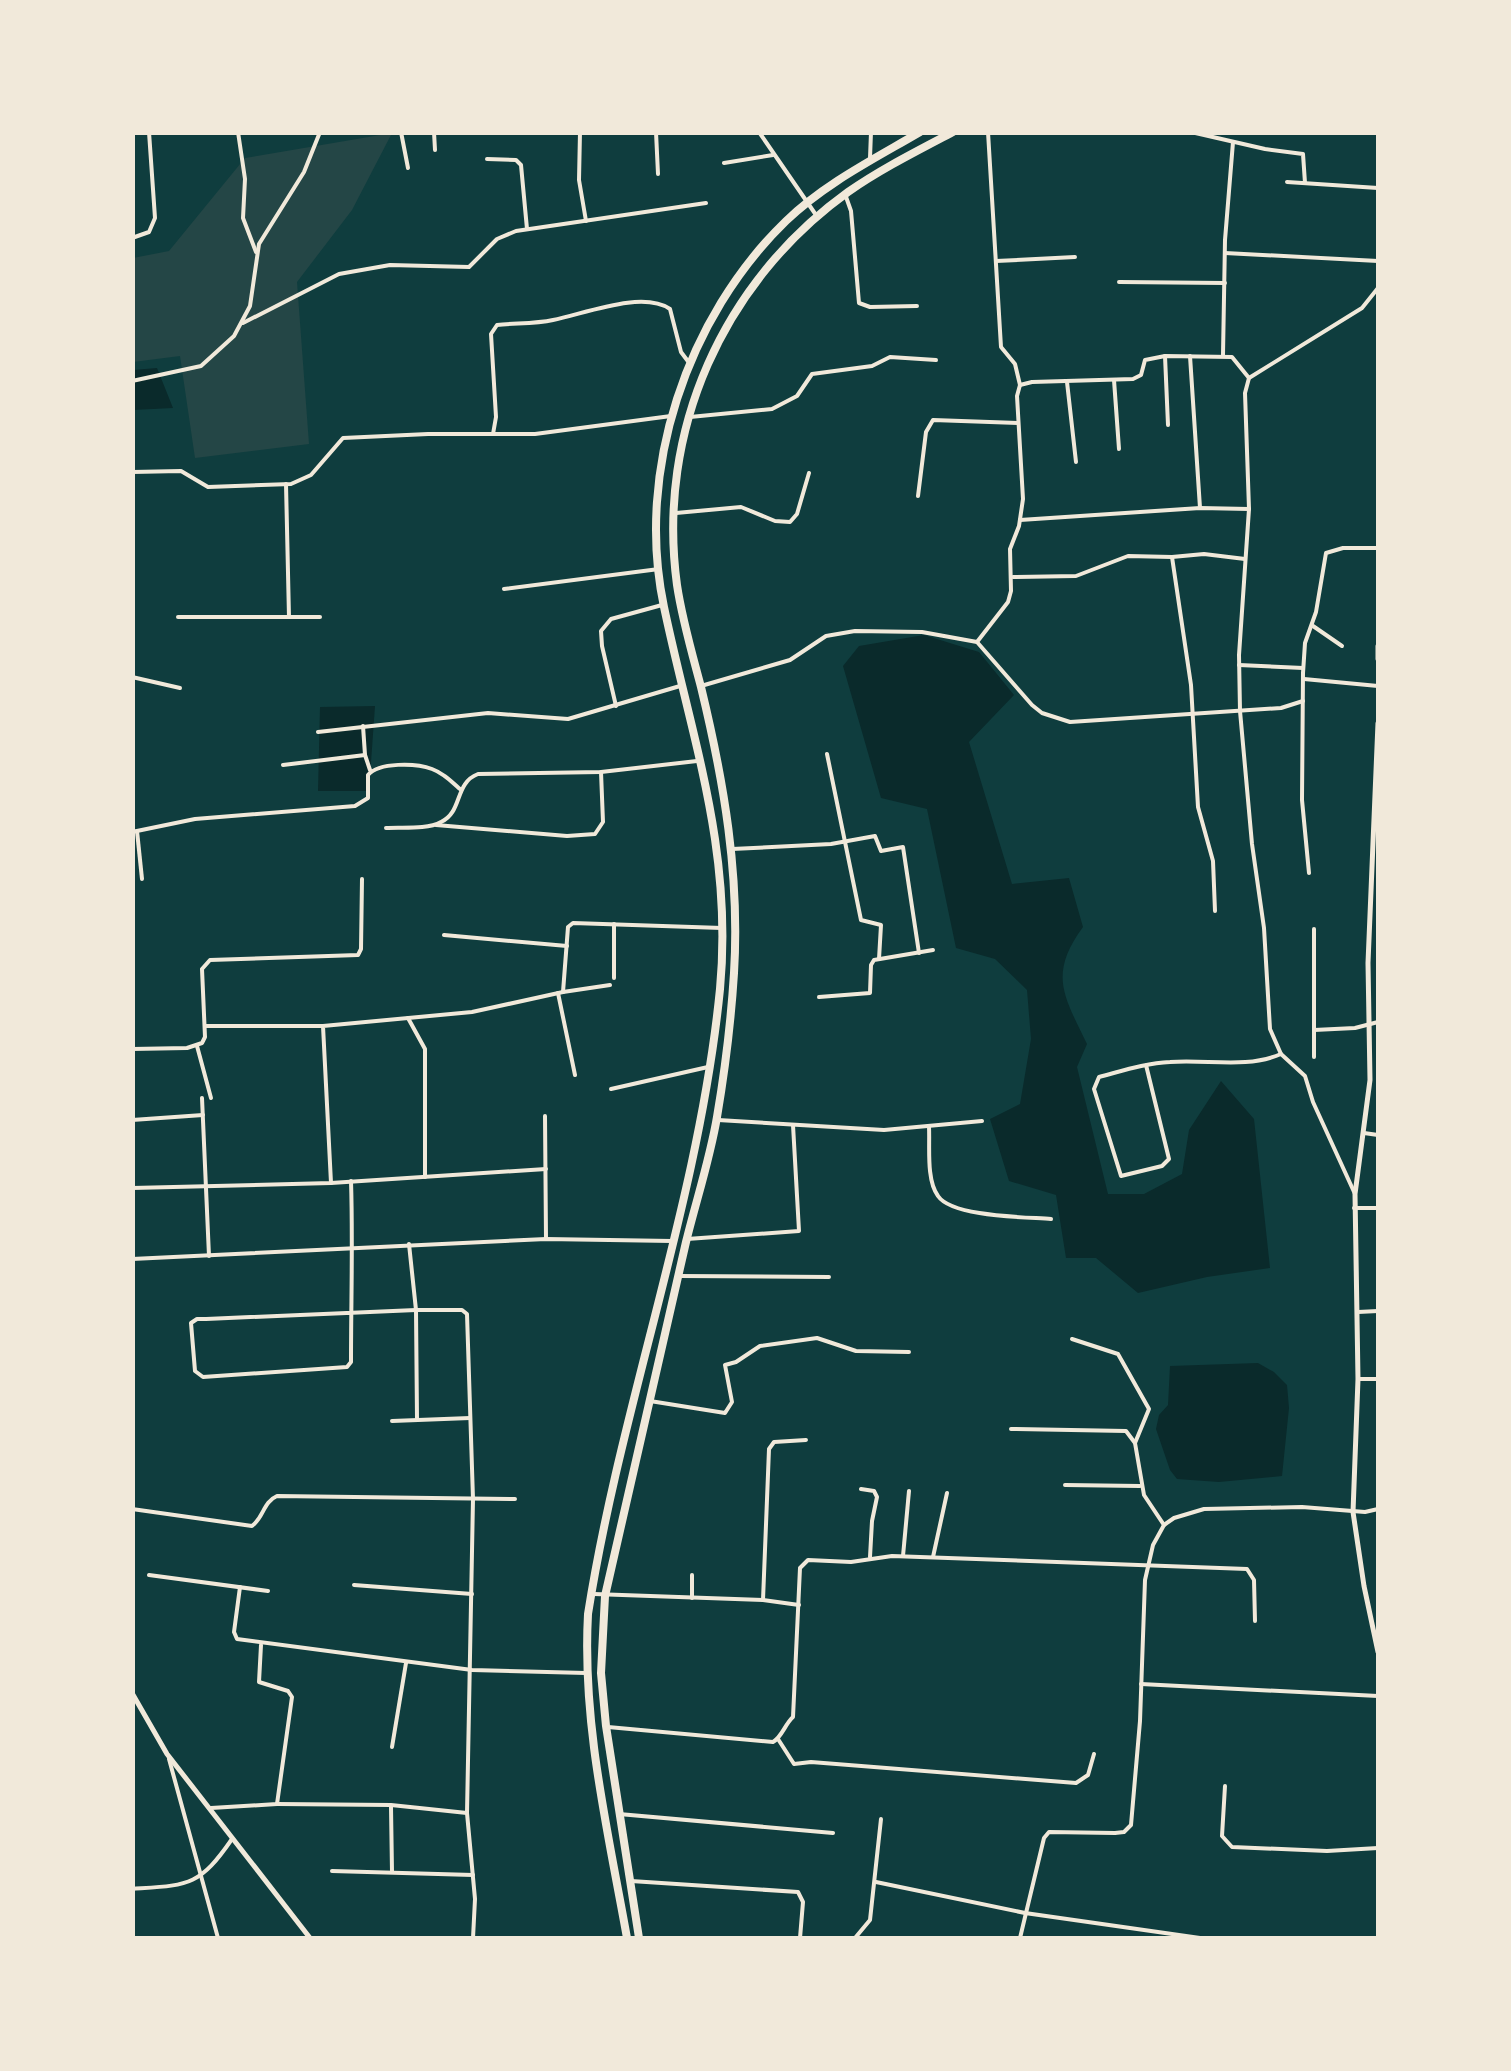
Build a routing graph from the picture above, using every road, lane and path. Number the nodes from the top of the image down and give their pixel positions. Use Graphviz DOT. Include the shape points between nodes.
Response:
graph roads {
  1 [pos="149,132"];
  2 [pos="238,132"];
  3 [pos="320,132"];
  4 [pos="401,132"];
  5 [pos="434,132"];
  6 [pos="580,132"];
  7 [pos="656,132"];
  8 [pos="759,132"];
  9 [pos="870,132"];
  10 [pos="920,132"];
  11 [pos="953,132"];
  12 [pos="988,132"];
  13 [pos="1191,132"];
  14 [pos="1215,135"];
  15 [pos="1233,142"];
  16 [pos="435,150"];
  17 [pos="776,155"];
  18 [pos="487,159"];
  19 [pos="870,162"];
  20 [pos="724,163"];
  21 [pos="408,168"];
  22 [pos="658,174"];
  23 [pos="1287,182"];
  24 [pos="1305,183"];
  25 [pos="1378,188"];
  26 [pos="846,194"];
  27 [pos="807,203"];
  28 [pos="706,204"];
  29 [pos="818,216"];
  30 [pos="586,222"];
  31 [pos="527,229"];
  32 [pos="132,238"];
  33 [pos="256,252"];
  34 [pos="1225,253"];
  35 [pos="1075,257"];
  36 [pos="996,261"];
  37 [pos="1378,261"];
  38 [pos="1119,282"];
  39 [pos="1225,283"];
  40 [pos="1378,288"];
  41 [pos="917,306"];
  42 [pos="242,323"];
  43 [pos="1223,355"];
  44 [pos="1165,356"];
  45 [pos="1190,356"];
  46 [pos="936,360"];
  47 [pos="690,364"];
  48 [pos="1250,378"];
  49 [pos="1114,380"];
  50 [pos="132,381"];
  51 [pos="1067,381"];
  52 [pos="1020,385"];
  53 [pos="672,416"];
  54 [pos="688,418"];
  55 [pos="1018,423"];
  56 [pos="1168,425"];
  57 [pos="493,434"];
  58 [pos="1120,449"];
  59 [pos="1076,462"];
  60 [pos="132,472"];
  61 [pos="808,473"];
  62 [pos="286,484"];
  63 [pos="918,496"];
  64 [pos="1200,508"];
  65 [pos="1248,509"];
  66 [pos="673,514"];
  67 [pos="1020,520"];
  68 [pos="1378,548"];
  69 [pos="1172,557"];
  70 [pos="1245,559"];
  71 [pos="659,568"];
  72 [pos="1012,577"];
  73 [pos="504,588"];
  74 [pos="663,605"];
  75 [pos="178,617"];
  76 [pos="289,617"];
  77 [pos="320,617"];
  78 [pos="1311,626"];
  79 [pos="977,642"];
  80 [pos="1342,646"];
  81 [pos="1378,646"];
  82 [pos="1378,659"];
  83 [pos="1239,665"];
  84 [pos="1303,668"];
  85 [pos="132,677"];
  86 [pos="1303,679"];
  87 [pos="684,685"];
  88 [pos="700,686"];
  89 [pos="1378,686"];
  90 [pos="180,688"];
  91 [pos="1303,702"];
  92 [pos="616,706"];
  93 [pos="1240,711"];
  94 [pos="1192,712"];
  95 [pos="1378,723"];
  96 [pos="363,726"];
  97 [pos="318,732"];
  98 [pos="827,754"];
  99 [pos="365,755"];
  100 [pos="702,761"];
  101 [pos="283,765"];
  102 [pos="370,770"];
  103 [pos="602,772"];
  104 [pos="1377,775"];
  105 [pos="460,789"];
  106 [pos="434,825"];
  107 [pos="386,828"];
  108 [pos="135,832"];
  109 [pos="846,842"];
  110 [pos="732,849"];
  111 [pos="1309,874"];
  112 [pos="142,878"];
  113 [pos="362,879"];
  114 [pos="1215,911"];
  115 [pos="614,924"];
  116 [pos="722,928"];
  117 [pos="1314,929"];
  118 [pos="444,935"];
  119 [pos="566,946"];
  120 [pos="932,950"];
  121 [pos="919,952"];
  122 [pos="879,959"];
  123 [pos="614,978"];
  124 [pos="610,985"];
  125 [pos="560,992"];
  126 [pos="818,997"];
  127 [pos="408,1018"];
  128 [pos="1369,1022"];
  129 [pos="1378,1022"];
  130 [pos="204,1026"];
  131 [pos="323,1026"];
  132 [pos="1314,1030"];
  133 [pos="198,1046"];
  134 [pos="132,1050"];
  135 [pos="1281,1054"];
  136 [pos="1314,1057"];
  137 [pos="1146,1065"];
  138 [pos="712,1066"];
  139 [pos="576,1075"];
  140 [pos="1370,1080"];
  141 [pos="1378,1081"];
  142 [pos="611,1089"];
  143 [pos="202,1098"];
  144 [pos="211,1098"];
  145 [pos="203,1116"];
  146 [pos="545,1116"];
  147 [pos="132,1120"];
  148 [pos="716,1120"];
  149 [pos="982,1121"];
  150 [pos="794,1125"];
  151 [pos="929,1127"];
  152 [pos="1364,1133"];
  153 [pos="1378,1135"];
  154 [pos="546,1169"];
  155 [pos="425,1177"];
  156 [pos="351,1181"];
  157 [pos="331,1183"];
  158 [pos="132,1188"];
  159 [pos="206,1188"];
  160 [pos="1355,1194"];
  161 [pos="1354,1208"];
  162 [pos="1378,1208"];
  163 [pos="1051,1220"];
  164 [pos="687,1239"];
  165 [pos="546,1240"];
  166 [pos="672,1241"];
  167 [pos="409,1244"];
  168 [pos="353,1246"];
  169 [pos="210,1256"];
  170 [pos="132,1259"];
  171 [pos="679,1276"];
  172 [pos="829,1277"];
  173 [pos="416,1310"];
  174 [pos="1378,1311"];
  175 [pos="1357,1312"];
  176 [pos="351,1314"];
  177 [pos="1072,1339"];
  178 [pos="909,1352"];
  179 [pos="1358,1379"];
  180 [pos="1378,1379"];
  181 [pos="650,1401"];
  182 [pos="470,1418"];
  183 [pos="417,1419"];
  184 [pos="392,1420"];
  185 [pos="1012,1429"];
  186 [pos="806,1440"];
  187 [pos="1135,1444"];
  188 [pos="1065,1485"];
  189 [pos="1142,1486"];
  190 [pos="861,1488"];
  191 [pos="909,1491"];
  192 [pos="947,1493"];
  193 [pos="472,1499"];
  194 [pos="515,1499"];
  195 [pos="1378,1509"];
  196 [pos="132,1510"];
  197 [pos="1354,1512"];
  198 [pos="1164,1525"];
  199 [pos="903,1556"];
  200 [pos="870,1557"];
  201 [pos="933,1557"];
  202 [pos="1149,1564"];
  203 [pos="149,1575"];
  204 [pos="692,1575"];
  205 [pos="354,1584"];
  206 [pos="240,1587"];
  207 [pos="268,1591"];
  208 [pos="472,1594"];
  209 [pos="592,1594"];
  210 [pos="605,1596"];
  211 [pos="692,1598"];
  212 [pos="763,1600"];
  213 [pos="798,1604"];
  214 [pos="1254,1621"];
  215 [pos="1377,1637"];
  216 [pos="262,1645"];
  217 [pos="1378,1652"];
  218 [pos="406,1662"];
  219 [pos="472,1670"];
  220 [pos="586,1673"];
  221 [pos="1141,1684"];
  222 [pos="132,1693"];
  223 [pos="1378,1696"];
  224 [pos="606,1726"];
  225 [pos="778,1739"];
  226 [pos="392,1748"];
  227 [pos="167,1754"];
  228 [pos="1094,1754"];
  229 [pos="1225,1786"];
  230 [pos="277,1804"];
  231 [pos="391,1806"];
  232 [pos="208,1809"];
  233 [pos="467,1813"];
  234 [pos="619,1814"];
  235 [pos="881,1819"];
  236 [pos="833,1832"];
  237 [pos="232,1839"];
  238 [pos="1378,1848"];
  239 [pos="332,1871"];
  240 [pos="392,1872"];
  241 [pos="472,1875"];
  242 [pos="203,1877"];
  243 [pos="631,1881"];
  244 [pos="876,1882"];
  245 [pos="132,1890"];
  246 [pos="1026,1913"];
  247 [pos="218,1938"];
  248 [pos="310,1938"];
  249 [pos="473,1938"];
  250 [pos="626,1938"];
  251 [pos="639,1938"];
  252 [pos="800,1938"];
  253 [pos="855,1938"];
  254 [pos="1020,1938"];
  255 [pos="1200,1938"];
  1 -- 32 [label="street" via="155,218 148,232"];
  2 -- 33 [label="street" via="246,179 243,218"];
  3 -- 33 [label="street"];
  4 -- 21 [label="street"];
  5 -- 16 [label="street"];
  6 -- 30 [label="street"];
  7 -- 22 [label="street"];
  8 -- 17 [label="street"];
  9 -- 19 [label="street"];
  10 -- 19 [label="highway"];
  11 -- 26 [label="highway"];
  12 -- 36 [label="street"];
  13 -- 14 [label="street"];
  14 -- 15 [label="street"];
  15 -- 24 [label="street" via="1303,154"];
  15 -- 34 [label="street"];
  17 -- 20 [label="street"];
  17 -- 27 [label="street"];
  18 -- 31 [label="street" via="522,165"];
  19 -- 27 [label="highway"];
  23 -- 24 [label="street"];
  24 -- 25 [label="street"];
  26 -- 29 [label="highway"];
  26 -- 41 [label="street" via="858,303"];
  27 -- 29 [label="street"];
  27 -- 47 [label="highway" via="746,264"];
  28 -- 30 [label="street"];
  29 -- 54 [label="highway" via="763,270 735,311"];
  30 -- 31 [label="street"];
  31 -- 42 [label="street" via="497,238 470,267 390,265 339,274"];
  33 -- 42 [label="street"];
  34 -- 37 [label="street"];
  34 -- 39 [label="street"];
  35 -- 36 [label="street"];
  36 -- 52 [label="street" via="1001,347"];
  38 -- 39 [label="street"];
  39 -- 43 [label="street"];
  40 -- 48 [label="street" via="1362,308"];
  42 -- 50 [label="street" via="201,366"];
  43 -- 45 [label="street"];
  43 -- 48 [label="street" via="1238,361"];
  44 -- 45 [label="street"];
  44 -- 49 [label="street" via="1146,360 1138,378"];
  44 -- 56 [label="street"];
  45 -- 64 [label="street"];
  46 -- 54 [label="street" via="890,357 812,374 797,396 772,409"];
  47 -- 53 [label="highway"];
  47 -- 57 [label="street" via="670,310 658,303 497,326 490,334"];
  48 -- 65 [label="street"];
  49 -- 51 [label="street"];
  49 -- 58 [label="street"];
  51 -- 52 [label="street"];
  51 -- 59 [label="street"];
  52 -- 55 [label="street"];
  53 -- 57 [label="street"];
  53 -- 71 [label="highway" via="658,499"];
  54 -- 66 [label="highway"];
  55 -- 63 [label="street" via="934,420 922,452"];
  55 -- 67 [label="street"];
  57 -- 62 [label="street" via="343,438 312,475"];
  60 -- 62 [label="street" via="181,472 208,487"];
  61 -- 66 [label="street" via="790,522 741,508"];
  62 -- 76 [label="street"];
  64 -- 65 [label="street"];
  64 -- 67 [label="street"];
  65 -- 70 [label="street"];
  66 -- 88 [label="highway" via="677,586"];
  67 -- 72 [label="street" via="1010,548"];
  68 -- 78 [label="street" via="1326,553"];
  69 -- 70 [label="street"];
  69 -- 72 [label="street" via="1118,558 1076,576"];
  69 -- 94 [label="street"];
  70 -- 83 [label="street"];
  71 -- 73 [label="street"];
  71 -- 74 [label="highway"];
  72 -- 79 [label="street" via="1008,602"];
  74 -- 87 [label="highway"];
  74 -- 92 [label="street" via="612,620 602,631"];
  75 -- 76 [label="street"];
  76 -- 77 [label="street"];
  78 -- 80 [label="street"];
  78 -- 84 [label="street"];
  79 -- 88 [label="street" via="922,632 842,632 790,660"];
  79 -- 94 [label="street" via="1032,705 1054,718 1124,720"];
  81 -- 82 [label="street"];
  83 -- 84 [label="street"];
  83 -- 93 [label="street"];
  84 -- 86 [label="street"];
  85 -- 90 [label="street"];
  86 -- 89 [label="street"];
  86 -- 91 [label="street"];
  87 -- 92 [label="street"];
  87 -- 100 [label="highway"];
  88 -- 110 [label="highway"];
  91 -- 93 [label="street"];
  91 -- 111 [label="street"];
  92 -- 96 [label="street" via="568,718 488,713"];
  93 -- 94 [label="street"];
  93 -- 135 [label="street" via="1270,1029"];
  94 -- 114 [label="street"];
  95 -- 104 [label="street"];
  96 -- 97 [label="street"];
  96 -- 99 [label="street"];
  98 -- 109 [label="street"];
  99 -- 101 [label="street"];
  99 -- 102 [label="street"];
  100 -- 103 [label="street"];
  100 -- 116 [label="highway"];
  102 -- 105 [label="street" via="427,767"];
  102 -- 108 [label="street" via="368,798 355,806 195,819"];
  103 -- 105 [label="street" via="487,772"];
  103 -- 106 [label="street" via="603,822 595,834"];
  104 -- 128 [label="street"];
  105 -- 106 [label="street" via="448,818"];
  106 -- 107 [label="street"];
  108 -- 112 [label="street"];
  109 -- 110 [label="street"];
  109 -- 121 [label="street" via="875,836 880,850 903,847"];
  109 -- 122 [label="street" via="862,920 881,926"];
  110 -- 148 [label="highway" via="736,940"];
  113 -- 130 [label="street" via="358,955 210,960 202,969"];
  115 -- 116 [label="street"];
  115 -- 119 [label="street" via="573,923"];
  115 -- 123 [label="street"];
  116 -- 138 [label="highway"];
  117 -- 132 [label="street"];
  118 -- 119 [label="street"];
  119 -- 125 [label="street"];
  120 -- 121 [label="street"];
  121 -- 122 [label="street"];
  122 -- 126 [label="street" via="871,965 870,993"];
  124 -- 125 [label="street"];
  125 -- 127 [label="street"];
  125 -- 139 [label="street"];
  127 -- 131 [label="street"];
  127 -- 155 [label="street" via="425,1049"];
  128 -- 129 [label="street"];
  128 -- 132 [label="street"];
  128 -- 140 [label="street"];
  130 -- 131 [label="street"];
  130 -- 133 [label="street"];
  131 -- 157 [label="street"];
  132 -- 136 [label="street"];
  133 -- 134 [label="street"];
  133 -- 144 [label="street"];
  135 -- 137 [label="street" via="1238,1063"];
  135 -- 160 [label="street" via="1305,1076"];
  137 -- 137 [label="street" via="1169,1159 1120,1176 1094,1082"];
  138 -- 142 [label="street"];
  138 -- 166 [label="highway"];
  140 -- 141 [label="street"];
  140 -- 152 [label="street"];
  143 -- 145 [label="street"];
  145 -- 147 [label="street"];
  145 -- 159 [label="street"];
  146 -- 154 [label="street"];
  148 -- 150 [label="street"];
  148 -- 164 [label="highway"];
  149 -- 151 [label="street"];
  150 -- 151 [label="street"];
  150 -- 164 [label="street" via="799,1232"];
  151 -- 163 [label="street" via="933,1184 947,1205"];
  152 -- 153 [label="street"];
  152 -- 160 [label="street"];
  154 -- 155 [label="street"];
  154 -- 165 [label="street"];
  155 -- 156 [label="street"];
  156 -- 157 [label="street"];
  156 -- 168 [label="street"];
  157 -- 159 [label="street"];
  158 -- 159 [label="street"];
  159 -- 169 [label="street"];
  160 -- 161 [label="street"];
  161 -- 162 [label="street"];
  161 -- 175 [label="street"];
  164 -- 171 [label="highway"];
  165 -- 166 [label="street"];
  165 -- 167 [label="street"];
  166 -- 209 [label="highway"];
  167 -- 168 [label="street"];
  167 -- 173 [label="street"];
  168 -- 169 [label="street"];
  168 -- 176 [label="street"];
  169 -- 170 [label="street"];
  171 -- 172 [label="street"];
  171 -- 181 [label="highway"];
  173 -- 176 [label="street"];
  173 -- 182 [label="street" via="468,1314"];
  173 -- 183 [label="street"];
  174 -- 175 [label="street"];
  175 -- 179 [label="street"];
  176 -- 176 [label="street" via="346,1368 203,1377 195,1372 191,1323 197,1319"];
  177 -- 187 [label="street" via="1122,1360 1148,1409"];
  178 -- 181 [label="street" via="856,1351 817,1338 760,1346 725,1365 732,1402 725,1413"];
  179 -- 180 [label="street"];
  179 -- 197 [label="street"];
  181 -- 210 [label="highway"];
  182 -- 183 [label="street"];
  182 -- 193 [label="street"];
  183 -- 184 [label="street"];
  185 -- 187 [label="street" via="1116,1429"];
  186 -- 212 [label="street" via="774,1442 770,1449"];
  187 -- 189 [label="street"];
  188 -- 189 [label="street"];
  189 -- 198 [label="street"];
  190 -- 200 [label="street" via="877,1496"];
  191 -- 199 [label="street"];
  192 -- 201 [label="street"];
  193 -- 194 [label="street"];
  193 -- 196 [label="street" via="278,1496 252,1526"];
  193 -- 208 [label="street"];
  195 -- 197 [label="street"];
  197 -- 198 [label="street" via="1204,1509"];
  197 -- 215 [label="street"];
  198 -- 202 [label="street"];
  199 -- 200 [label="street"];
  199 -- 201 [label="street"];
  200 -- 213 [label="street" via="802,1562"];
  201 -- 202 [label="street"];
  202 -- 214 [label="street" via="1247,1570 1254,1580"];
  202 -- 221 [label="street"];
  203 -- 206 [label="street"];
  204 -- 211 [label="street"];
  205 -- 208 [label="street"];
  206 -- 207 [label="street"];
  206 -- 216 [label="street" via="234,1636"];
  208 -- 219 [label="street"];
  209 -- 210 [label="street"];
  209 -- 220 [label="highway"];
  210 -- 211 [label="street"];
  210 -- 224 [label="highway"];
  211 -- 212 [label="street"];
  212 -- 213 [label="street"];
  213 -- 225 [label="street" via="794,1717"];
  215 -- 217 [label="street"];
  216 -- 218 [label="street"];
  216 -- 230 [label="street" via="259,1682 292,1698"];
  218 -- 219 [label="street"];
  218 -- 226 [label="street"];
  219 -- 220 [label="street"];
  219 -- 233 [label="street"];
  220 -- 250 [label="highway"];
  221 -- 223 [label="street"];
  221 -- 246 [label="street" via="1132,1825 1116,1834 1049,1832"];
  222 -- 227 [label="street"];
  224 -- 225 [label="street"];
  224 -- 234 [label="highway"];
  225 -- 228 [label="street" via="794,1764 1076,1783 1088,1775"];
  227 -- 232 [label="street"];
  227 -- 242 [label="street"];
  229 -- 238 [label="street" via="1222,1836 1232,1847"];
  230 -- 231 [label="street"];
  230 -- 232 [label="street"];
  231 -- 233 [label="street"];
  231 -- 240 [label="street"];
  232 -- 237 [label="street"];
  233 -- 241 [label="street"];
  234 -- 236 [label="street"];
  234 -- 243 [label="highway"];
  235 -- 244 [label="street"];
  237 -- 242 [label="street"];
  237 -- 248 [label="street"];
  239 -- 240 [label="street"];
  240 -- 241 [label="street"];
  241 -- 249 [label="street"];
  242 -- 245 [label="street"];
  242 -- 247 [label="street"];
  243 -- 251 [label="highway"];
  243 -- 252 [label="street" via="798,1892"];
  244 -- 246 [label="street"];
  244 -- 253 [label="street" via="870,1920"];
  246 -- 254 [label="street"];
  246 -- 255 [label="street"];
}
